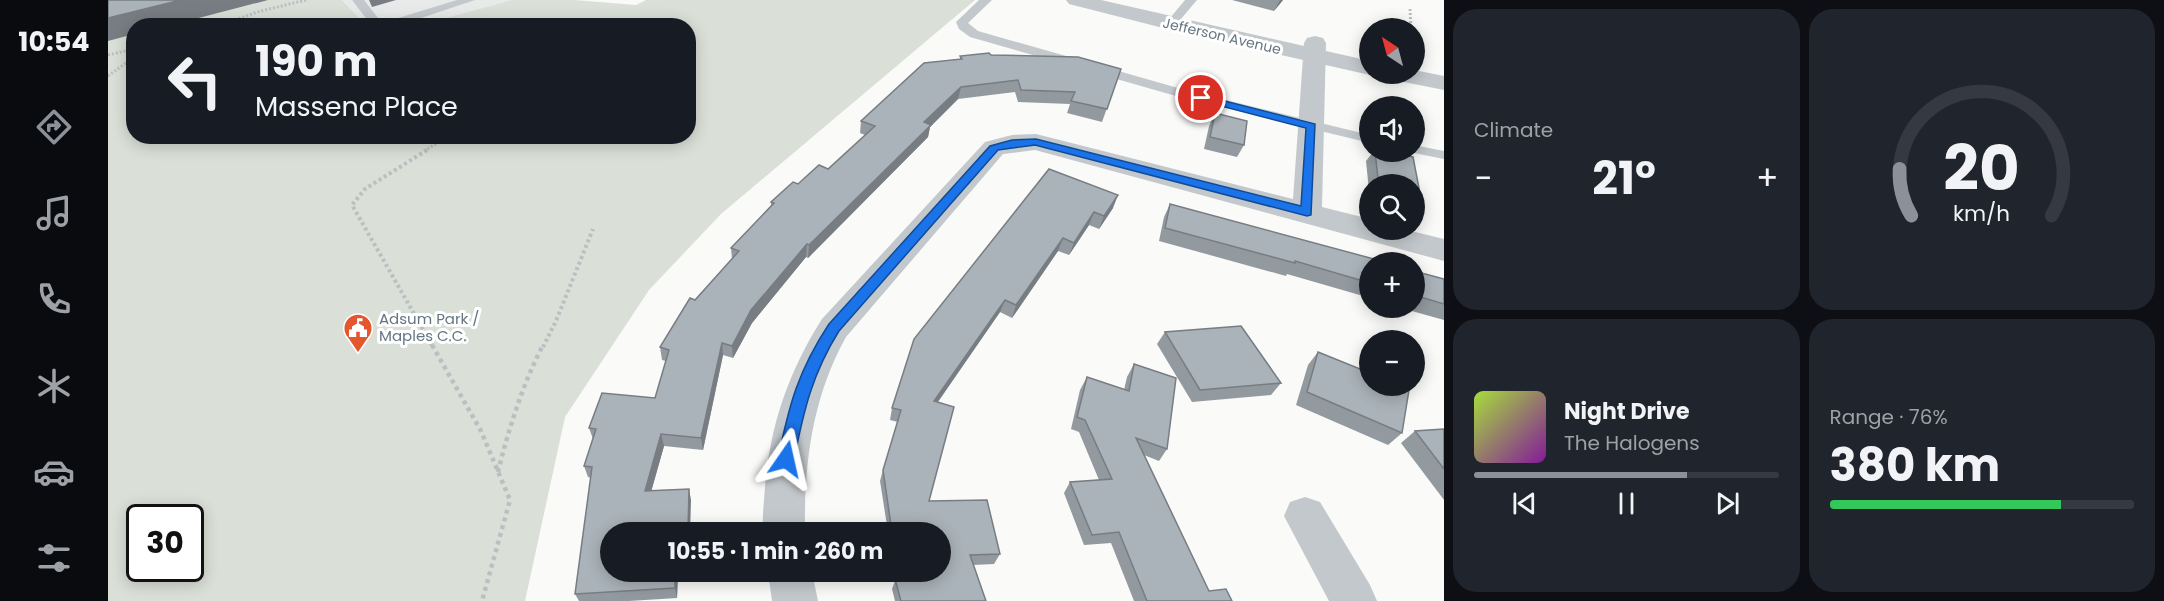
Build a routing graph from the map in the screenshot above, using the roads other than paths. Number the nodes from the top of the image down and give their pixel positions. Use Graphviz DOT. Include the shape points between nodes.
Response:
graph roads {
  1 [pos="358,0"];
  2 [pos="469,0"];
  3 [pos="986,0"];
  4 [pos="1076,0"];
  5 [pos="1134,0"];
  6 [pos="1181,12"];
  7 [pos="372,18"];
  8 [pos="409,18"];
  9 [pos="1315,50"];
  10 [pos="1359,52"];
  11 [pos="1425,63"];
  12 [pos="1359,64"];
  13 [pos="1444,67"];
  14 [pos="1425,79"];
  15 [pos="1444,83"];
  16 [pos="1311,126"];
  17 [pos="1359,137"];
  18 [pos="1425,151"];
  19 [pos="1444,155"];
  20 [pos="1307,212"];
  21 [pos="1359,226"];
  22 [pos="1409,240"];
  23 [pos="1444,250"];
  24 [pos="1305,516"];
  25 [pos="784,522"];
  26 [pos="792,582"];
  27 [pos="795,601"];
  28 [pos="1354,601"];
  1 -- 7 [label="lane"];
  2 -- 8 [label="lane"];
  3 -- 16 [label="lane" via="962,22 974,34"];
  4 -- 6 [label="street, Jefferson Avenue"];
  5 -- 6 [label="street, Jefferson Avenue"];
  6 -- 9 [label="street, Jefferson Avenue"];
  9 -- 10 [label="street, Jefferson Avenue"];
  9 -- 12 [label="street, Jefferson Avenue"];
  9 -- 16 [label="street"];
  11 -- 13 [label="street"];
  14 -- 15 [label="street"];
  16 -- 17 [label="lane"];
  16 -- 20 [label="street"];
  18 -- 19 [label="lane"];
  20 -- 21 [label="street"];
  20 -- 25 [label="street" via="1036,142 994,148 834,328 816,355 797,404 786,459"];
  22 -- 23 [label="street"];
  24 -- 28 [label="street"];
  26 -- 27 [label="street"];
}
